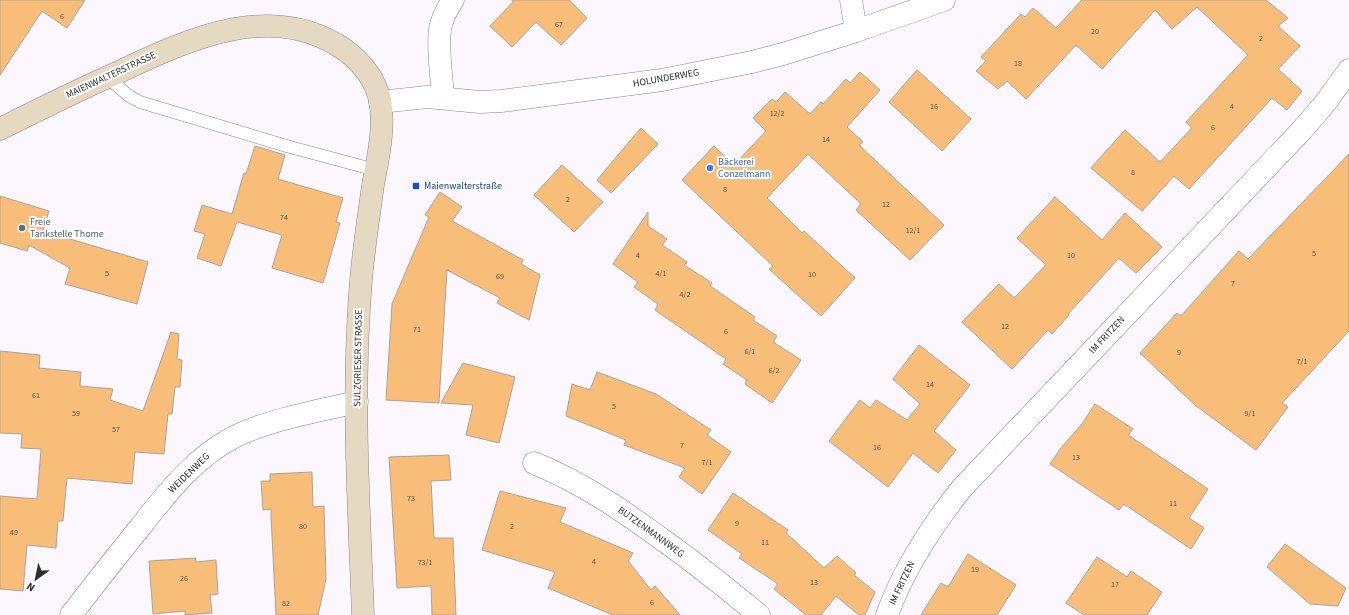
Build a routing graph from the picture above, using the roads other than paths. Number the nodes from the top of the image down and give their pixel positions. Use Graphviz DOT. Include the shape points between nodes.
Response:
graph roads {
  1 [pos="453,0"];
  2 [pos="851,0"];
  3 [pos="944,0"];
  4 [pos="856,31"];
  5 [pos="1349,70"];
  6 [pos="106,77"];
  7 [pos="443,98"];
  8 [pos="380,102"];
  9 [pos="0,129"];
  10 [pos="376,170"];
  11 [pos="357,402"];
  12 [pos="534,463"];
  13 [pos="71,615"];
  14 [pos="363,615"];
  15 [pos="759,615"];
  16 [pos="887,615"];
  1 -- 7 [label="street" via="440,28"];
  2 -- 4 [label="street"];
  3 -- 4 [label="street, HOLUNDERWEG"];
  4 -- 7 [label="street, HOLUNDERWEG" via="752,62 662,80 501,101 480,102"];
  5 -- 16 [label="street, IM FRITZEN" via="1302,130 962,488 918,550"];
  6 -- 8 [label="main road, MAIENWALTERSTRASSE" via="212,31 266,23 288,24 319,33 358,60 373,81"];
  6 -- 9 [label="main road, MAIENWALTERSTRASSE"];
  6 -- 10 [label="lane" via="140,102"];
  7 -- 8 [label="street, HOLUNDERWEG"];
  8 -- 10 [label="main road, SULZGRIESER STRASSE" via="381,127"];
  10 -- 11 [label="main road, SULZGRIESER STRASSE" via="361,274"];
  11 -- 13 [label="street, WEIDENWEG" via="248,431 207,454 166,495"];
  11 -- 14 [label="main road, SULZGRIESER STRASSE"];
  12 -- 15 [label="street, BUTZENMANNWEG" via="578,483 619,508"];
}
